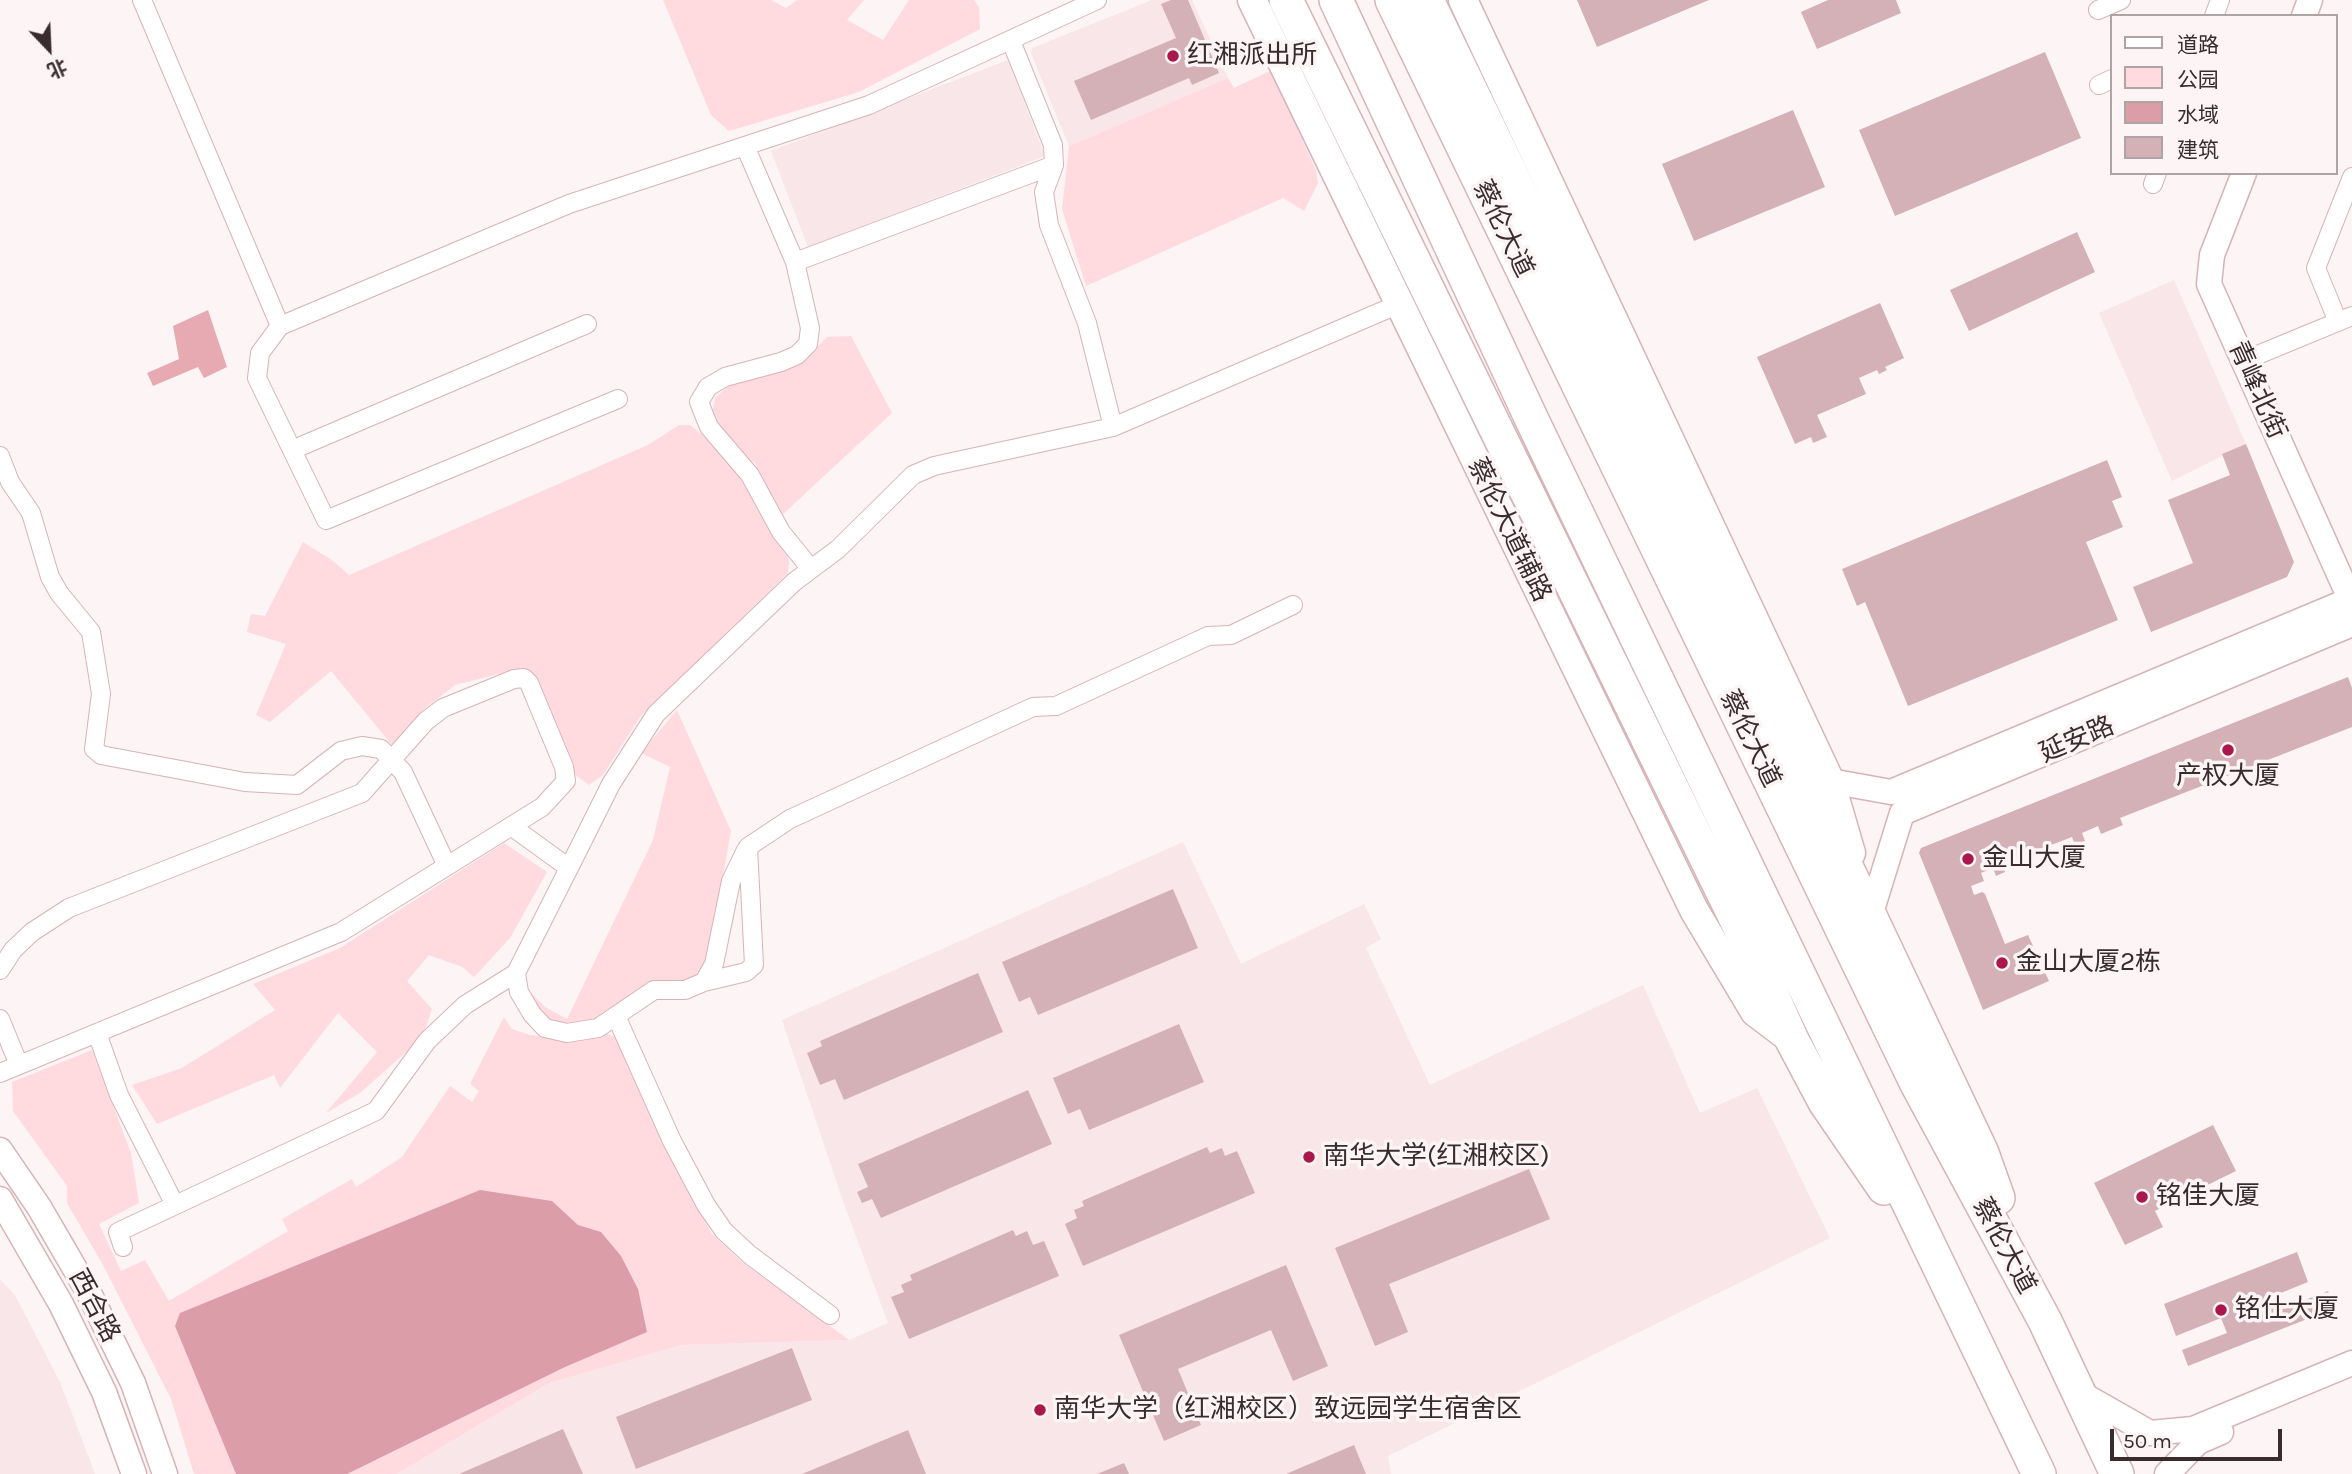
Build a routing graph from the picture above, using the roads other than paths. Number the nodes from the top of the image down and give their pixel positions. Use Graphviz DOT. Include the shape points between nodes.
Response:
graph roads {
  1 [pos="142,0"];
  2 [pos="1097,0"];
  3 [pos="1252,0"];
  4 [pos="1286,0"];
  5 [pos="1336,0"];
  6 [pos="1392,0"];
  7 [pos="1427,0"];
  8 [pos="1463,0"];
  9 [pos="2121,0"];
  10 [pos="2098,10"];
  11 [pos="1011,41"];
  12 [pos="745,146"];
  13 [pos="1054,165"];
  14 [pos="2243,175"];
  15 [pos="2352,177"];
  16 [pos="795,262"];
  17 [pos="1399,304"];
  18 [pos="2345,319"];
  19 [pos="587,324"];
  20 [pos="280,326"];
  21 [pos="2243,361"];
  22 [pos="618,399"];
  23 [pos="1114,427"];
  24 [pos="292,450"];
  25 [pos="0,456"];
  26 [pos="811,569"];
  27 [pos="2351,601"];
  28 [pos="1293,606"];
  29 [pos="2352,624"];
  30 [pos="392,760"];
  31 [pos="1830,780"];
  32 [pos="511,826"];
  33 [pos="748,847"];
  34 [pos="447,866"];
  35 [pos="569,868"];
  36 [pos="1870,916"];
  37 [pos="0,970"];
  38 [pos="516,973"];
  39 [pos="704,982"];
  40 [pos="617,1016"];
  41 [pos="0,1019"];
  42 [pos="97,1033"];
  43 [pos="1792,1040"];
  44 [pos="19,1065"];
  45 [pos="0,1073"];
  46 [pos="0,1150"];
  47 [pos="0,1199"];
  48 [pos="175,1205"];
  49 [pos="123,1247"];
  50 [pos="1943,1273"];
  51 [pos="830,1315"];
  52 [pos="2045,1321"];
  53 [pos="2352,1363"];
  54 [pos="2352,1376"];
  55 [pos="2078,1392"];
  56 [pos="134,1474"];
  57 [pos="165,1474"];
  58 [pos="2039,1474"];
  59 [pos="2116,1474"];
  60 [pos="2167,1474"];
  1 -- 20 [label="street"];
  2 -- 11 [label="street"];
  3 -- 17 [label="main road, 蔡伦大道辅路"];
  4 -- 43 [label="highway"];
  5 -- 50 [label="highway, 蔡伦大道" via="1532,420"];
  6 -- 52 [label="highway, 蔡伦大道" via="1917,1083"];
  7 -- 36 [label="highway"];
  8 -- 31 [label="main road"];
  9 -- 10 [label="street"];
  11 -- 12 [label="street" via="869,105"];
  11 -- 13 [label="street" via="1053,145"];
  12 -- 16 [label="street"];
  12 -- 20 [label="street" via="569,204"];
  13 -- 16 [label="street"];
  13 -- 23 [label="street" via="1044,192 1049,225 1087,323"];
  14 -- 21 [label="main road, 青峰北街" via="2212,255 2209,284"];
  15 -- 18 [label="street" via="2316,268"];
  16 -- 26 [label="street" via="810,328 808,344 781,362 724,377 708,387 699,402 709,427 750,475 781,532"];
  17 -- 23 [label="street"];
  17 -- 43 [label="main road, 蔡伦大道辅路" via="1694,910 1755,1013"];
  18 -- 21 [label="street"];
  19 -- 24 [label="street"];
  20 -- 24 [label="street" via="260,353 257,378"];
  21 -- 27 [label="main road, 青峰北街"];
  22 -- 24 [label="street" via="327,520"];
  23 -- 26 [label="street" via="934,466 914,475"];
  25 -- 30 [label="street" via="10,482 31,513 50,576 91,632 102,694 94,749 101,755 245,782 297,785 341,751 362,746 381,749"];
  26 -- 35 [label="street" via="656,714 611,784"];
  27 -- 31 [label="main road, 延安路" via="1891,792"];
  28 -- 33 [label="street" via="1231,635 1208,636 1056,706 1033,706 831,798"];
  29 -- 36 [label="main road, 延安路" via="1902,813"];
  30 -- 32 [label="street" via="443,708 524,678 566,781 542,807"];
  30 -- 34 [label="street" via="403,772"];
  30 -- 37 [label="street" via="362,793 69,908 32,932"];
  31 -- 36 [label="main road"];
  32 -- 34 [label="street"];
  32 -- 35 [label="street"];
  33 -- 39 [label="street" via="731,881 715,964"];
  33 -- 39 [label="street" via="754,964 746,972"];
  34 -- 42 [label="street" via="341,932"];
  35 -- 38 [label="street"];
  36 -- 52 [label="highway" via="1982,1153"];
  38 -- 40 [label="street" via="519,992 545,1028 567,1033 598,1028"];
  38 -- 48 [label="street" via="465,1005 427,1041 376,1111"];
  39 -- 40 [label="street" via="685,990 654,990"];
  40 -- 51 [label="street" via="672,1141 724,1231"];
  41 -- 44 [label="street"];
  42 -- 44 [label="street"];
  42 -- 48 [label="street" via="119,1095"];
  43 -- 50 [label="highway" via="1825,1102"];
  44 -- 45 [label="street"];
  46 -- 57 [label="main road, 西合路" via="89,1293 133,1383"];
  47 -- 56 [label="main road, 西合路" via="61,1304 104,1392"];
  48 -- 49 [label="street" via="118,1232"];
  50 -- 58 [label="highway, 蔡伦大道"];
  52 -- 55 [label="highway, 蔡伦大道"];
  53 -- 55 [label="main road" via="2193,1429 2150,1433"];
  54 -- 60 [label="main road" via="2198,1442"];
  55 -- 59 [label="highway, 蔡伦大道"];
}
